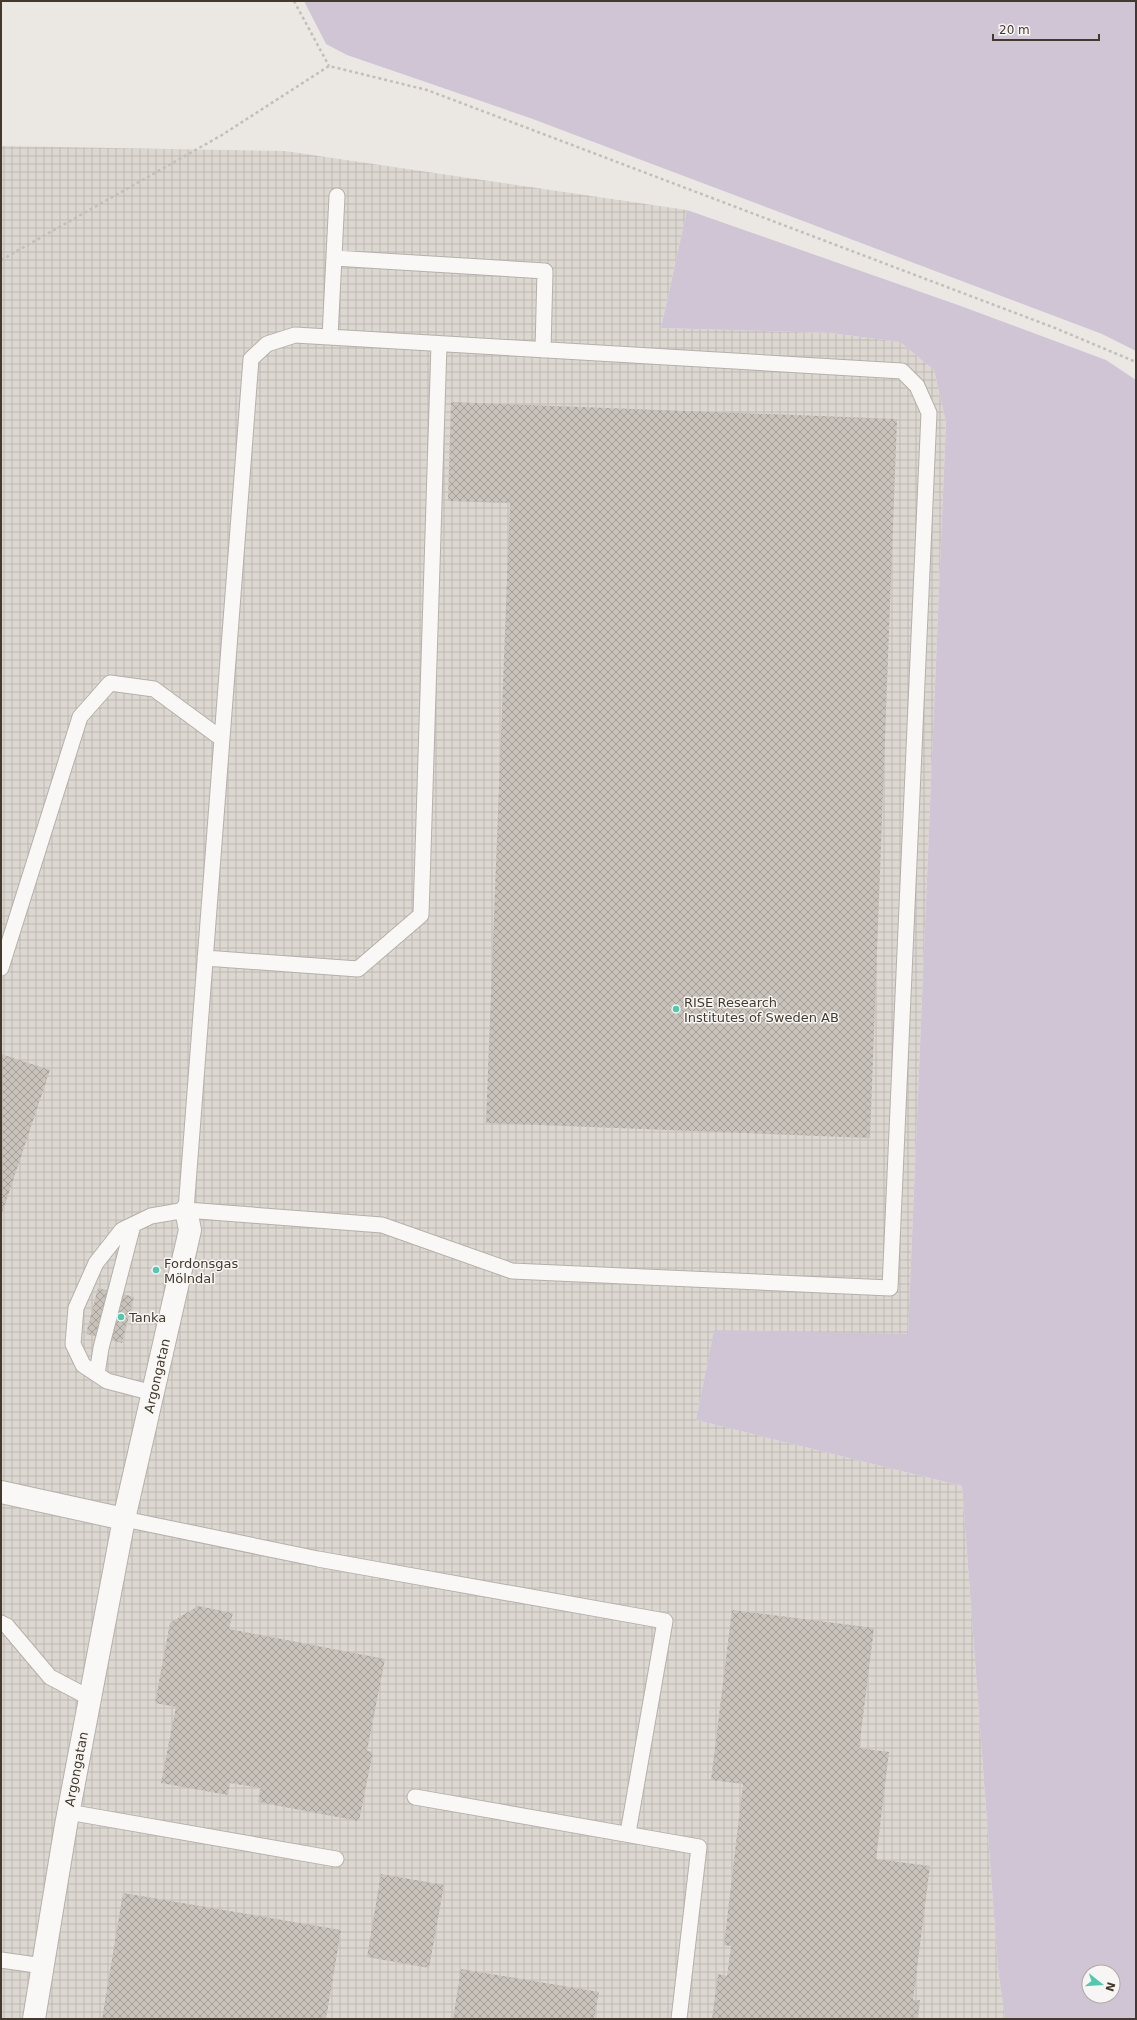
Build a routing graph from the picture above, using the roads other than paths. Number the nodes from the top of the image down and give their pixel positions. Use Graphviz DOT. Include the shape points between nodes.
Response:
graph roads {
  1 [pos="337,196"];
  2 [pos="334,258"];
  3 [pos="330,337"];
  4 [pos="438,344"];
  5 [pos="543,350"];
  6 [pos="222,739"];
  7 [pos="205,958"];
  8 [pos="1,968"];
  9 [pos="186,1210"];
  10 [pos="133,1225"];
  11 [pos="97,1374"];
  12 [pos="153,1393"];
  13 [pos="1,1492"];
  14 [pos="124,1519"];
  15 [pos="1,1623"];
  16 [pos="90,1698"];
  17 [pos="415,1796"];
  18 [pos="68,1812"];
  19 [pos="628,1833"];
  20 [pos="336,1858"];
  21 [pos="1,1960"];
  22 [pos="43,1966"];
  23 [pos="34,2019"];
  24 [pos="679,2019"];
  1 -- 2 [label="lane"];
  2 -- 3 [label="lane"];
  2 -- 5 [label="lane" via="545,271"];
  3 -- 4 [label="lane"];
  3 -- 6 [label="lane" via="295,335 268,344 251,359"];
  4 -- 5 [label="lane"];
  4 -- 7 [label="lane" via="421,915 358,969"];
  5 -- 9 [label="lane" via="902,371 917,386 929,413 890,1288 512,1271 382,1225"];
  6 -- 7 [label="lane"];
  6 -- 8 [label="lane" via="154,689 110,683 80,717"];
  7 -- 9 [label="lane"];
  9 -- 10 [label="lane" via="151,1216"];
  9 -- 12 [label="street, Argongatan" via="190,1230"];
  10 -- 11 [label="lane" via="101,1348"];
  10 -- 11 [label="lane" via="122,1230 96,1263 76,1308 73,1344 82,1365"];
  11 -- 12 [label="lane" via="107,1381"];
  12 -- 14 [label="street, Argongatan"];
  13 -- 14 [label="street"];
  14 -- 16 [label="street, Argongatan"];
  14 -- 19 [label="lane" via="318,1559 665,1621"];
  15 -- 16 [label="lane" via="50,1677"];
  16 -- 18 [label="street, Argongatan"];
  17 -- 19 [label="lane"];
  18 -- 20 [label="lane"];
  18 -- 22 [label="street, Argongatan"];
  19 -- 24 [label="lane" via="699,1847"];
  21 -- 22 [label="lane"];
  22 -- 23 [label="street, Argongatan"];
}
